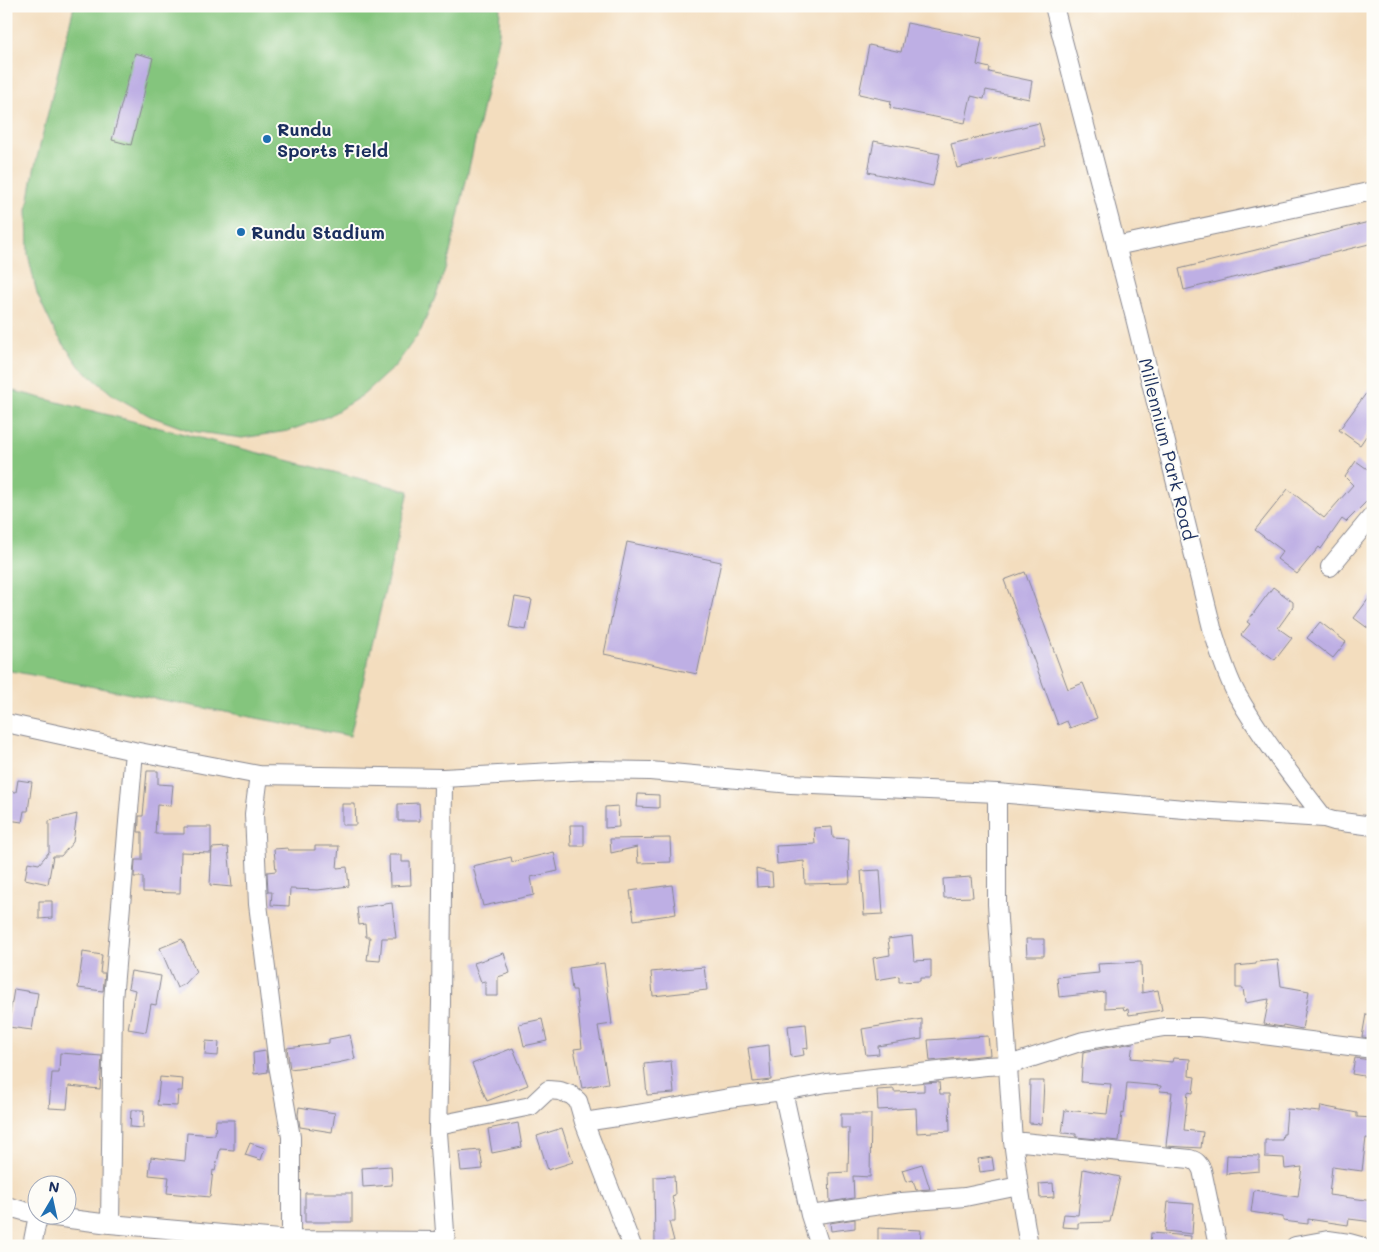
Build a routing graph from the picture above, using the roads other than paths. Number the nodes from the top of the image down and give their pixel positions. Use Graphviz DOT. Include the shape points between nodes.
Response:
graph roads {
  1 [pos="1054,6"];
  2 [pos="1373,191"];
  3 [pos="1116,246"];
  4 [pos="1373,514"];
  5 [pos="1330,567"];
  6 [pos="6,723"];
  7 [pos="134,751"];
  8 [pos="259,775"];
  9 [pos="443,778"];
  10 [pos="997,793"];
  11 [pos="1324,818"];
  12 [pos="1373,826"];
  13 [pos="1373,1049"];
  14 [pos="1009,1065"];
  15 [pos="783,1091"];
  16 [pos="584,1122"];
  17 [pos="438,1124"];
  18 [pos="1013,1142"];
  19 [pos="1019,1186"];
  20 [pos="6,1206"];
  21 [pos="28,1212"];
  22 [pos="810,1215"];
  23 [pos="78,1220"];
  24 [pos="36,1224"];
  25 [pos="110,1224"];
  26 [pos="291,1243"];
  27 [pos="445,1243"];
  28 [pos="32,1246"];
  29 [pos="632,1246"];
  30 [pos="820,1246"];
  31 [pos="1029,1246"];
  32 [pos="1218,1246"];
  33 [pos="1295,1246"];
  34 [pos="1360,1246"];
  1 -- 3 [label="street, Millennium Park Road"];
  2 -- 3 [label="street"];
  3 -- 11 [label="street, Millennium Park Road" via="1224,666 1254,721"];
  4 -- 5 [label="street"];
  6 -- 7 [label="street"];
  7 -- 8 [label="street"];
  7 -- 25 [label="street" via="113,1000"];
  8 -- 9 [label="street"];
  8 -- 26 [label="street" via="254,814 258,904 278,1064 291,1137"];
  9 -- 10 [label="street" via="590,770 650,771 791,784"];
  9 -- 17 [label="street"];
  10 -- 11 [label="street"];
  10 -- 14 [label="street" via="997,904"];
  11 -- 12 [label="street"];
  13 -- 14 [label="street" via="1200,1026 1164,1027 1083,1041"];
  14 -- 15 [label="street" via="828,1083"];
  14 -- 18 [label="street"];
  15 -- 16 [label="street"];
  15 -- 22 [label="street"];
  16 -- 17 [label="street" via="578,1101 570,1095 548,1090 531,1106"];
  16 -- 29 [label="street"];
  17 -- 27 [label="street"];
  18 -- 19 [label="street"];
  18 -- 32 [label="street" via="1195,1160 1202,1170"];
  19 -- 22 [label="street" via="965,1197"];
  19 -- 31 [label="street"];
  20 -- 21 [label="street"];
  22 -- 30 [label="street"];
  23 -- 25 [label="street"];
  24 -- 28 [label="street"];
  25 -- 26 [label="street"];
  26 -- 27 [label="street"];
  33 -- 34 [label="street" via="1328,1240"];
}
